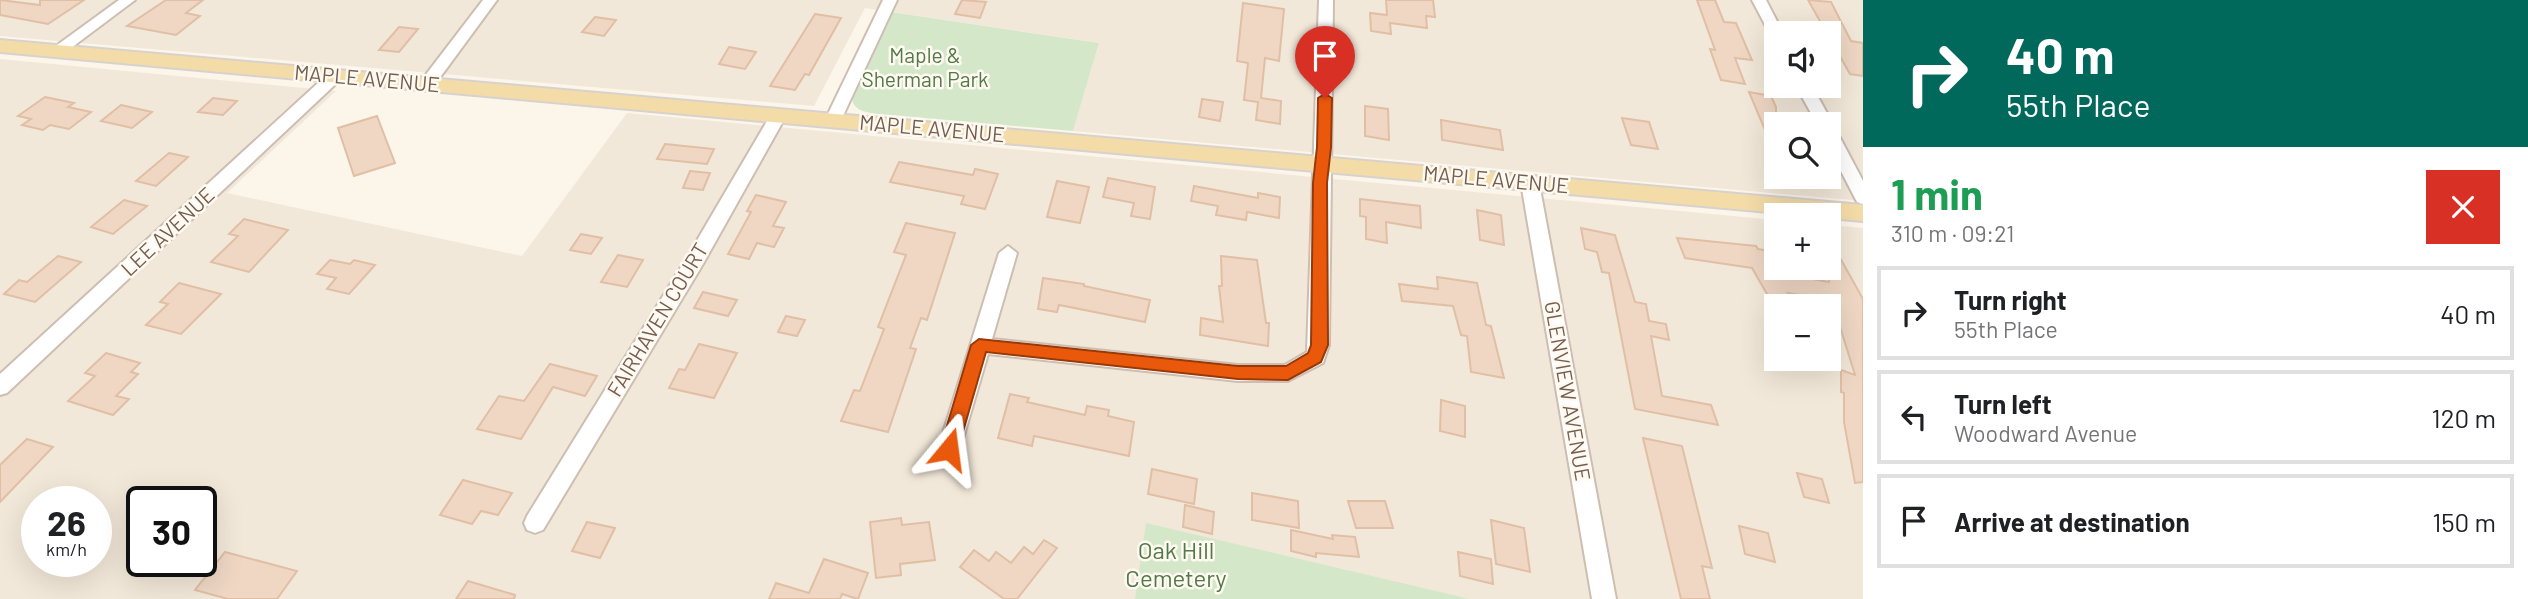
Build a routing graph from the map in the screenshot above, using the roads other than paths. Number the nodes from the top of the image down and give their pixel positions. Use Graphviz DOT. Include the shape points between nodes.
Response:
graph roads {
  1 [pos="128,0"];
  2 [pos="490,0"];
  3 [pos="890,0"];
  4 [pos="1326,0"];
  5 [pos="1759,0"];
  6 [pos="1770,21"];
  7 [pos="0,46"];
  8 [pos="58,51"];
  9 [pos="335,76"];
  10 [pos="427,84"];
  11 [pos="778,116"];
  12 [pos="833,120"];
  13 [pos="1841,155"];
  14 [pos="1322,164"];
  15 [pos="1530,183"];
  16 [pos="1863,198"];
  17 [pos="1863,213"];
  18 [pos="1008,253"];
  19 [pos="979,345"];
  20 [pos="0,387"];
  21 [pos="949,449"];
  22 [pos="535,523"];
  23 [pos="1604,599"];
  1 -- 8 [label="street"];
  2 -- 10 [label="street"];
  3 -- 12 [label="street"];
  4 -- 14 [label="street"];
  5 -- 6 [label="street"];
  7 -- 8 [label="main road, MAPLE AVENUE"];
  8 -- 9 [label="main road, MAPLE AVENUE"];
  9 -- 10 [label="main road, MAPLE AVENUE"];
  9 -- 20 [label="street, LEE AVENUE"];
  10 -- 11 [label="main road, MAPLE AVENUE"];
  11 -- 12 [label="main road, MAPLE AVENUE"];
  11 -- 22 [label="street, FAIRHAVEN COURT"];
  12 -- 14 [label="main road, MAPLE AVENUE"];
  13 -- 16 [label="street"];
  14 -- 15 [label="main road, MAPLE AVENUE"];
  14 -- 19 [label="street" via="1320,345 1315,357 1288,373 1238,373"];
  15 -- 17 [label="main road, MAPLE AVENUE"];
  15 -- 23 [label="street, GLENVIEW AVENUE"];
  18 -- 19 [label="street"];
  19 -- 21 [label="street"];
}
